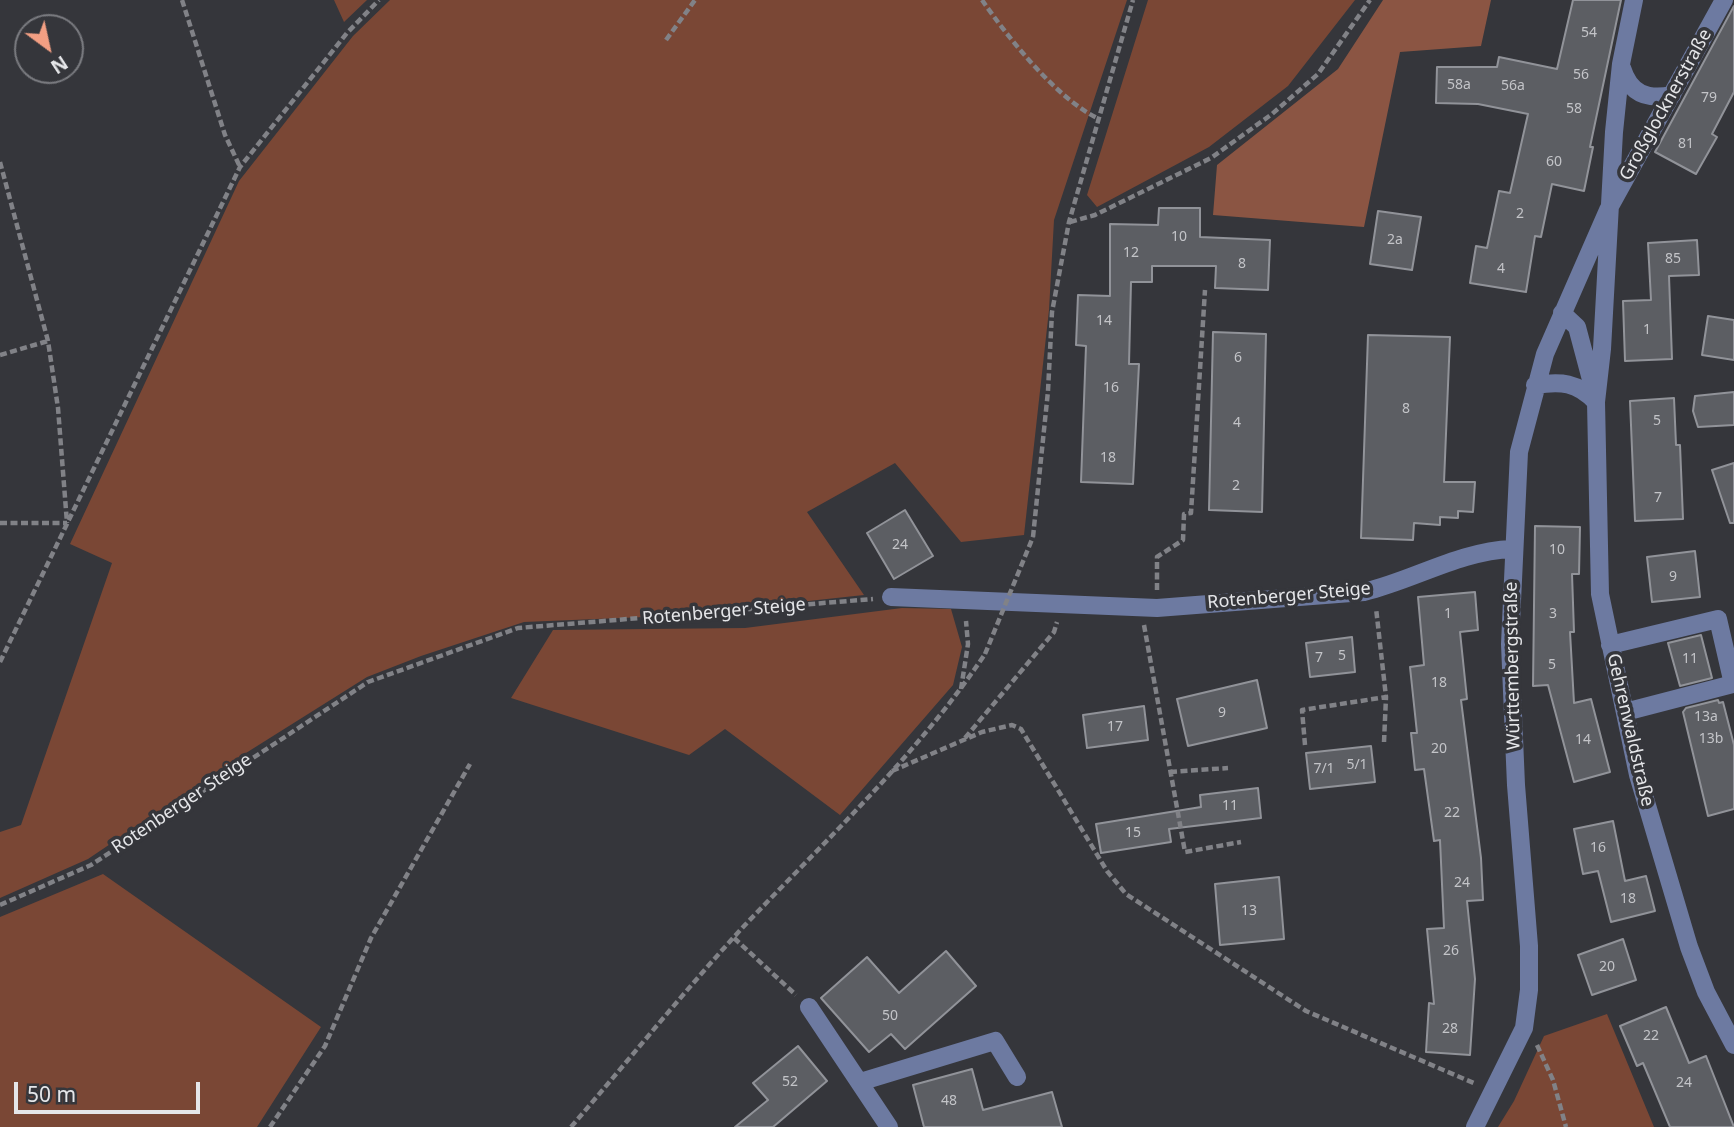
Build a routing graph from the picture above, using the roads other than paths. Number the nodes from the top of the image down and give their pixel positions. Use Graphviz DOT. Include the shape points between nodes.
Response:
graph roads {
  1 [pos="1634,0"];
  2 [pos="1724,0"];
  3 [pos="1621,64"];
  4 [pos="1672,95"];
  5 [pos="1608,210"];
  6 [pos="1562,313"];
  7 [pos="1535,385"];
  8 [pos="1596,401"];
  9 [pos="1512,549"];
  10 [pos="891,597"];
  11 [pos="1611,645"];
  12 [pos="1625,712"];
  13 [pos="809,1007"];
  14 [pos="1734,1045"];
  15 [pos="1017,1077"];
  16 [pos="860,1082"];
  17 [pos="889,1127"];
  18 [pos="1475,1127"];
  1 -- 3 [label="street, Gehrenwaldstraße"];
  2 -- 4 [label="street, Großglocknerstraße"];
  3 -- 4 [label="street" via="1626,82 1636,92 1653,99"];
  3 -- 5 [label="street, Gehrenwaldstraße"];
  4 -- 5 [label="street, Großglocknerstraße"];
  5 -- 6 [label="street, Württembergstraße"];
  5 -- 8 [label="street, Gehrenwaldstraße"];
  6 -- 7 [label="street, Württembergstraße"];
  6 -- 8 [label="street, Gehrenwaldstraße" via="1577,327"];
  7 -- 8 [label="street" via="1575,384"];
  7 -- 9 [label="street, Württembergstraße" via="1519,452"];
  8 -- 11 [label="street, Gehrenwaldstraße" via="1600,594"];
  9 -- 10 [label="street, Rotenberger Steige" via="1488,550 1373,589 1149,608"];
  9 -- 18 [label="street, Württembergstraße" via="1510,644 1516,785 1529,946 1524,1028"];
  11 -- 12 [label="street, Gehrenwaldstraße"];
  11 -- 12 [label="street" via="1718,619 1733,684"];
  12 -- 14 [label="street, Gehrenwaldstraße" via="1638,775 1689,947"];
  13 -- 16 [label="street"];
  15 -- 16 [label="street" via="995,1041"];
  16 -- 17 [label="street"];
}
